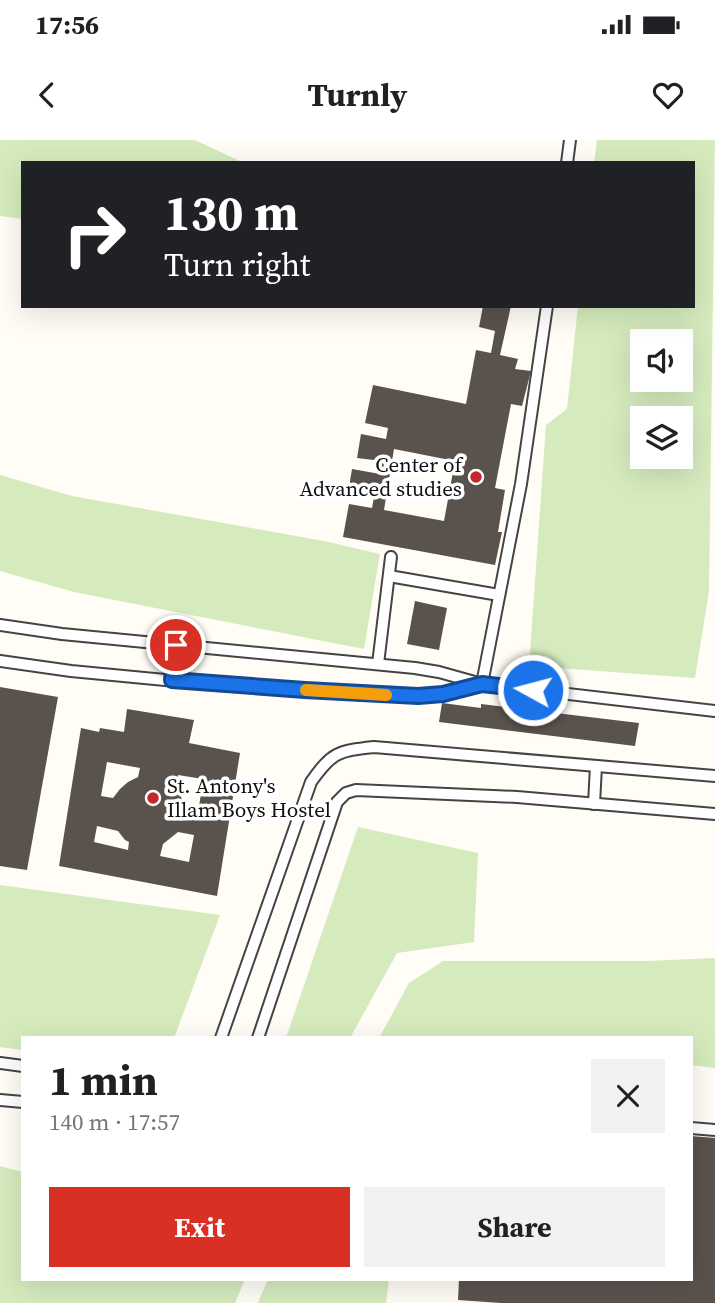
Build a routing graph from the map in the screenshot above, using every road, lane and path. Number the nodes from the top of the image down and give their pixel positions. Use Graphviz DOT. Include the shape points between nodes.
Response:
graph roads {
  1 [pos="570,140"];
  2 [pos="567,161"];
  3 [pos="547,308"];
  4 [pos="391,557"];
  5 [pos="389,576"];
  6 [pos="499,595"];
  7 [pos="0,625"];
  8 [pos="176,645"];
  9 [pos="0,661"];
  10 [pos="378,664"];
  11 [pos="172,680"];
  12 [pos="482,684"];
  13 [pos="715,710"];
  14 [pos="596,766"];
  15 [pos="715,776"];
  16 [pos="594,804"];
  17 [pos="715,814"];
  18 [pos="221,1036"];
  19 [pos="259,1036"];
  20 [pos="0,1063"];
  21 [pos="21,1066"];
  22 [pos="0,1100"];
  23 [pos="21,1102"];
  24 [pos="693,1128"];
  25 [pos="715,1130"];
  1 -- 2 [label="lane"];
  3 -- 6 [label="lane" via="521,484"];
  4 -- 5 [label="lane"];
  5 -- 6 [label="lane"];
  5 -- 10 [label="lane"];
  6 -- 12 [label="lane"];
  7 -- 8 [label="lane"];
  8 -- 10 [label="lane"];
  8 -- 11 [label="lane"];
  9 -- 11 [label="lane"];
  10 -- 12 [label="lane"];
  11 -- 12 [label="lane" via="418,696"];
  12 -- 13 [label="lane"];
  14 -- 15 [label="lane"];
  14 -- 16 [label="lane"];
  14 -- 18 [label="lane" via="374,747 345,750 326,762 303,801"];
  16 -- 17 [label="lane"];
  16 -- 19 [label="lane" via="356,789 346,793 337,802 327,829"];
  20 -- 21 [label="lane"];
  22 -- 23 [label="lane"];
  24 -- 25 [label="lane"];
}
